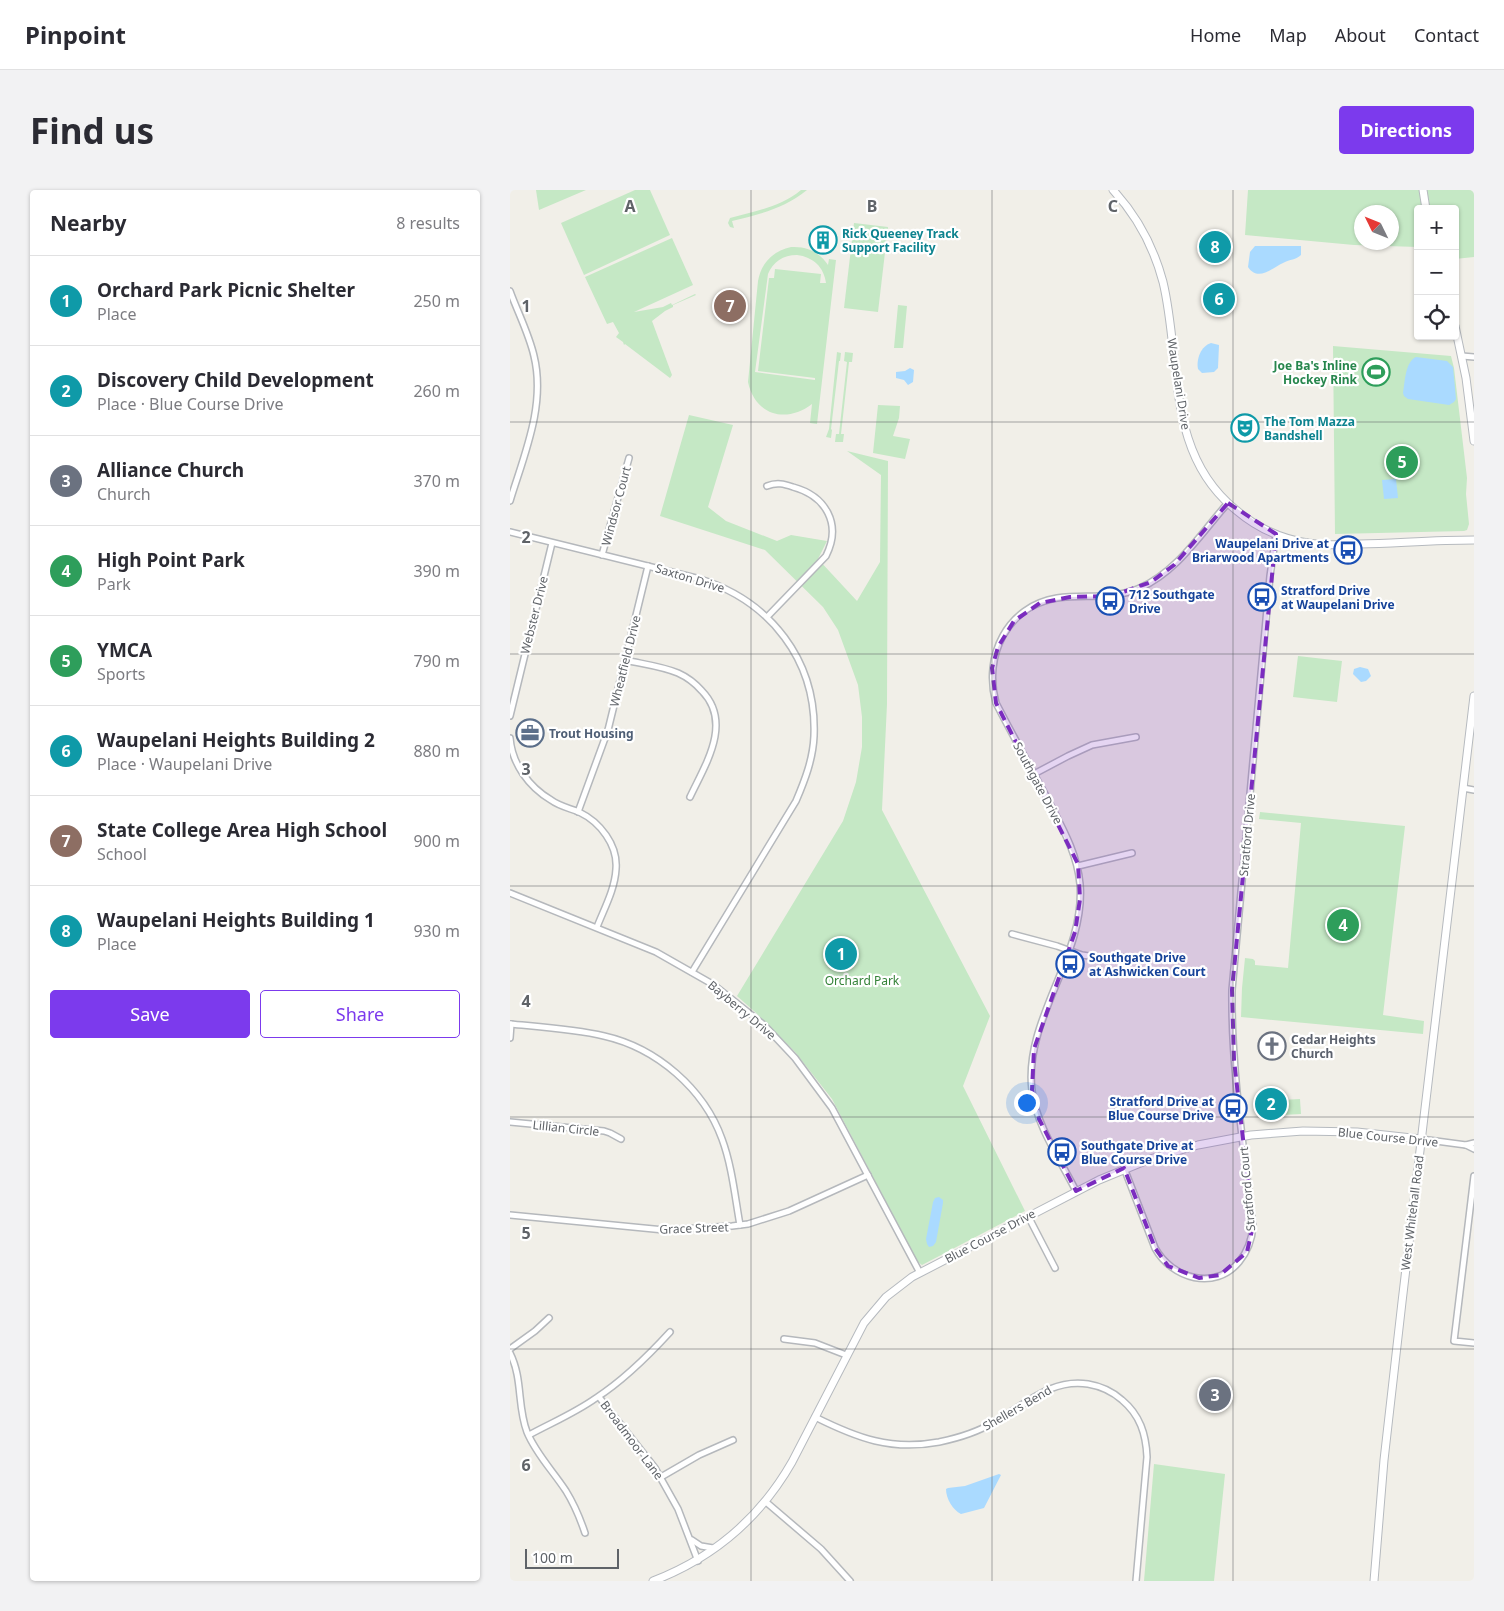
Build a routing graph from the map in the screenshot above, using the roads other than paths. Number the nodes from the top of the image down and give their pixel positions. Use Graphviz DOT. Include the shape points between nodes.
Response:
graph roads {
  1 [pos="1113,190"];
  2 [pos="1423,190"];
  3 [pos="1425,205"];
  4 [pos="510,291"];
  5 [pos="512,300"];
  6 [pos="1458,340"];
  7 [pos="1462,356"];
  8 [pos="1474,357"];
  9 [pos="1474,441"];
  10 [pos="629,458"];
  11 [pos="767,486"];
  12 [pos="510,501"];
  13 [pos="1228,503"];
  14 [pos="510,532"];
  15 [pos="1276,534"];
  16 [pos="1474,540"];
  17 [pos="552,543"];
  18 [pos="602,555"];
  19 [pos="648,566"];
  20 [pos="768,617"];
  21 [pos="625,660"];
  22 [pos="1474,696"];
  23 [pos="510,716"];
  24 [pos="1136,737"];
  25 [pos="510,738"];
  26 [pos="1034,774"];
  27 [pos="1463,788"];
  28 [pos="1474,790"];
  29 [pos="690,797"];
  30 [pos="578,812"];
  31 [pos="1132,853"];
  32 [pos="1078,864"];
  33 [pos="510,893"];
  34 [pos="597,928"];
  35 [pos="1012,934"];
  36 [pos="1069,951"];
  37 [pos="1122,956"];
  38 [pos="692,972"];
  39 [pos="510,1024"];
  40 [pos="510,1038"];
  41 [pos="510,1122"];
  42 [pos="1242,1136"];
  43 [pos="621,1139"];
  44 [pos="1421,1139"];
  45 [pos="1474,1143"];
  46 [pos="1466,1145"];
  47 [pos="1474,1149"];
  48 [pos="1124,1168"];
  49 [pos="868,1175"];
  50 [pos="1474,1176"];
  51 [pos="1076,1191"];
  52 [pos="510,1215"];
  53 [pos="1028,1216"];
  54 [pos="1472,1218"];
  55 [pos="740,1225"];
  56 [pos="1055,1268"];
  57 [pos="920,1273"];
  58 [pos="549,1318"];
  59 [pos="670,1332"];
  60 [pos="784,1339"];
  61 [pos="1474,1343"];
  62 [pos="510,1348"];
  63 [pos="510,1353"];
  64 [pos="846,1355"];
  65 [pos="599,1396"];
  66 [pos="815,1417"];
  67 [pos="529,1435"];
  68 [pos="733,1440"];
  69 [pos="661,1478"];
  70 [pos="766,1502"];
  71 [pos="585,1533"];
  72 [pos="690,1538"];
  73 [pos="719,1546"];
  74 [pos="698,1561"];
  75 [pos="653,1581"];
  76 [pos="850,1581"];
  77 [pos="1136,1581"];
  78 [pos="1374,1581"];
  1 -- 13 [label="main road, Waupelani Drive" via="1139,224 1156,261 1165,295 1186,435 1202,472"];
  2 -- 3 [label="main road"];
  4 -- 5 [label="street"];
  5 -- 12 [label="street" via="534,356 538,385 535,417"];
  6 -- 7 [label="main road"];
  7 -- 8 [label="street"];
  7 -- 9 [label="main road"];
  10 -- 18 [label="street, Windsor Court"];
  11 -- 20 [label="street" via="782,484 813,495 828,512 832,530 826,556"];
  13 -- 15 [label="main road, Waupelani Drive" via="1252,522"];
  13 -- 26 [label="street, Southgate Drive" via="1174,565 1151,582 1112,596 1055,598 1020,615 1007,629 994,657 993,691 996,703"];
  14 -- 17 [label="street, Saxton Drive"];
  15 -- 16 [label="main road, Waupelani Drive" via="1325,545"];
  15 -- 42 [label="street, Stratford Drive" via="1232,990 1231,1025"];
  17 -- 18 [label="street, Saxton Drive"];
  17 -- 23 [label="street, Webster Drive"];
  18 -- 19 [label="street, Saxton Drive"];
  19 -- 20 [label="street, Saxton Drive" via="721,586"];
  19 -- 21 [label="street, Wheatfield Drive"];
  20 -- 38 [label="street, Saxton Drive" via="796,655 809,692 814,736 810,764 796,801"];
  21 -- 29 [label="street" via="678,673 694,682 710,703 716,724 715,742"];
  21 -- 30 [label="street, Wheatfield Drive" via="608,730"];
  22 -- 27 [label="main road, West Whitehall Road"];
  24 -- 26 [label="street" via="1092,745"];
  25 -- 30 [label="street" via="518,765 529,782 552,801"];
  26 -- 32 [label="street, Southgate Drive"];
  27 -- 28 [label="street"];
  27 -- 44 [label="main road, West Whitehall Road"];
  30 -- 34 [label="street" via="597,824 605,834 616,860 615,880"];
  31 -- 32 [label="street"];
  32 -- 36 [label="street, Southgate Drive" via="1078,918"];
  33 -- 34 [label="street, Bayberry Drive"];
  34 -- 38 [label="street, Bayberry Drive" via="656,952"];
  35 -- 36 [label="street"];
  36 -- 37 [label="street" via="1097,958"];
  36 -- 51 [label="street, Southgate Drive" via="1037,1037 1031,1067 1032,1090 1039,1119"];
  38 -- 49 [label="street, Bayberry Drive" via="744,1008 795,1058 832,1108"];
  39 -- 40 [label="street"];
  39 -- 55 [label="street" via="610,1038 643,1051 674,1072 700,1099 720,1133"];
  41 -- 43 [label="street, Lillian Circle" via="607,1132"];
  42 -- 44 [label="main road, Blue Course Drive" via="1339,1131"];
  42 -- 48 [label="main road, Blue Course Drive" via="1190,1147"];
  42 -- 48 [label="street, Stratford Court" via="1254,1226 1252,1239 1239,1262 1229,1271 1208,1278 1186,1276 1168,1266 1160,1256"];
  44 -- 46 [label="street, Blue Course Drive"];
  44 -- 78 [label="main road, West Whitehall Road" via="1384,1460"];
  45 -- 46 [label="street, Blue Course Drive"];
  46 -- 47 [label="street, Blue Course Drive"];
  48 -- 51 [label="main road, Blue Course Drive"];
  49 -- 55 [label="street, Grace Street" via="789,1212"];
  49 -- 57 [label="street, Bayberry Drive"];
  50 -- 54 [label="street"];
  51 -- 53 [label="main road, Blue Course Drive"];
  52 -- 55 [label="street, Grace Street" via="664,1230"];
  53 -- 56 [label="street"];
  53 -- 57 [label="main road, Blue Course Drive"];
  54 -- 61 [label="street" via="1454,1341"];
  57 -- 64 [label="main road, Blue Course Drive" via="898,1286 876,1307"];
  58 -- 62 [label="street"];
  59 -- 65 [label="street" via="635,1367"];
  60 -- 64 [label="street" via="815,1343"];
  63 -- 67 [label="street" via="518,1375 521,1412"];
  64 -- 66 [label="main road, Blue Course Drive"];
  65 -- 67 [label="street"];
  65 -- 69 [label="street, Broadmoor Lane"];
  66 -- 70 [label="main road, Blue Course Drive"];
  66 -- 77 [label="street, Shellers Bend" via="857,1436 917,1445 977,1431 1058,1385 1081,1383 1110,1391 1134,1413 1146,1439"];
  67 -- 71 [label="street" via="573,1503"];
  68 -- 69 [label="street" via="699,1455"];
  69 -- 72 [label="street, Broadmoor Lane"];
  70 -- 73 [label="main road, Blue Course Drive"];
  70 -- 76 [label="street" via="814,1543"];
  72 -- 73 [label="street" via="703,1547"];
  72 -- 74 [label="street, Broadmoor Lane"];
  73 -- 74 [label="main road, Blue Course Drive"];
  74 -- 75 [label="main road, Blue Course Drive"];
}
